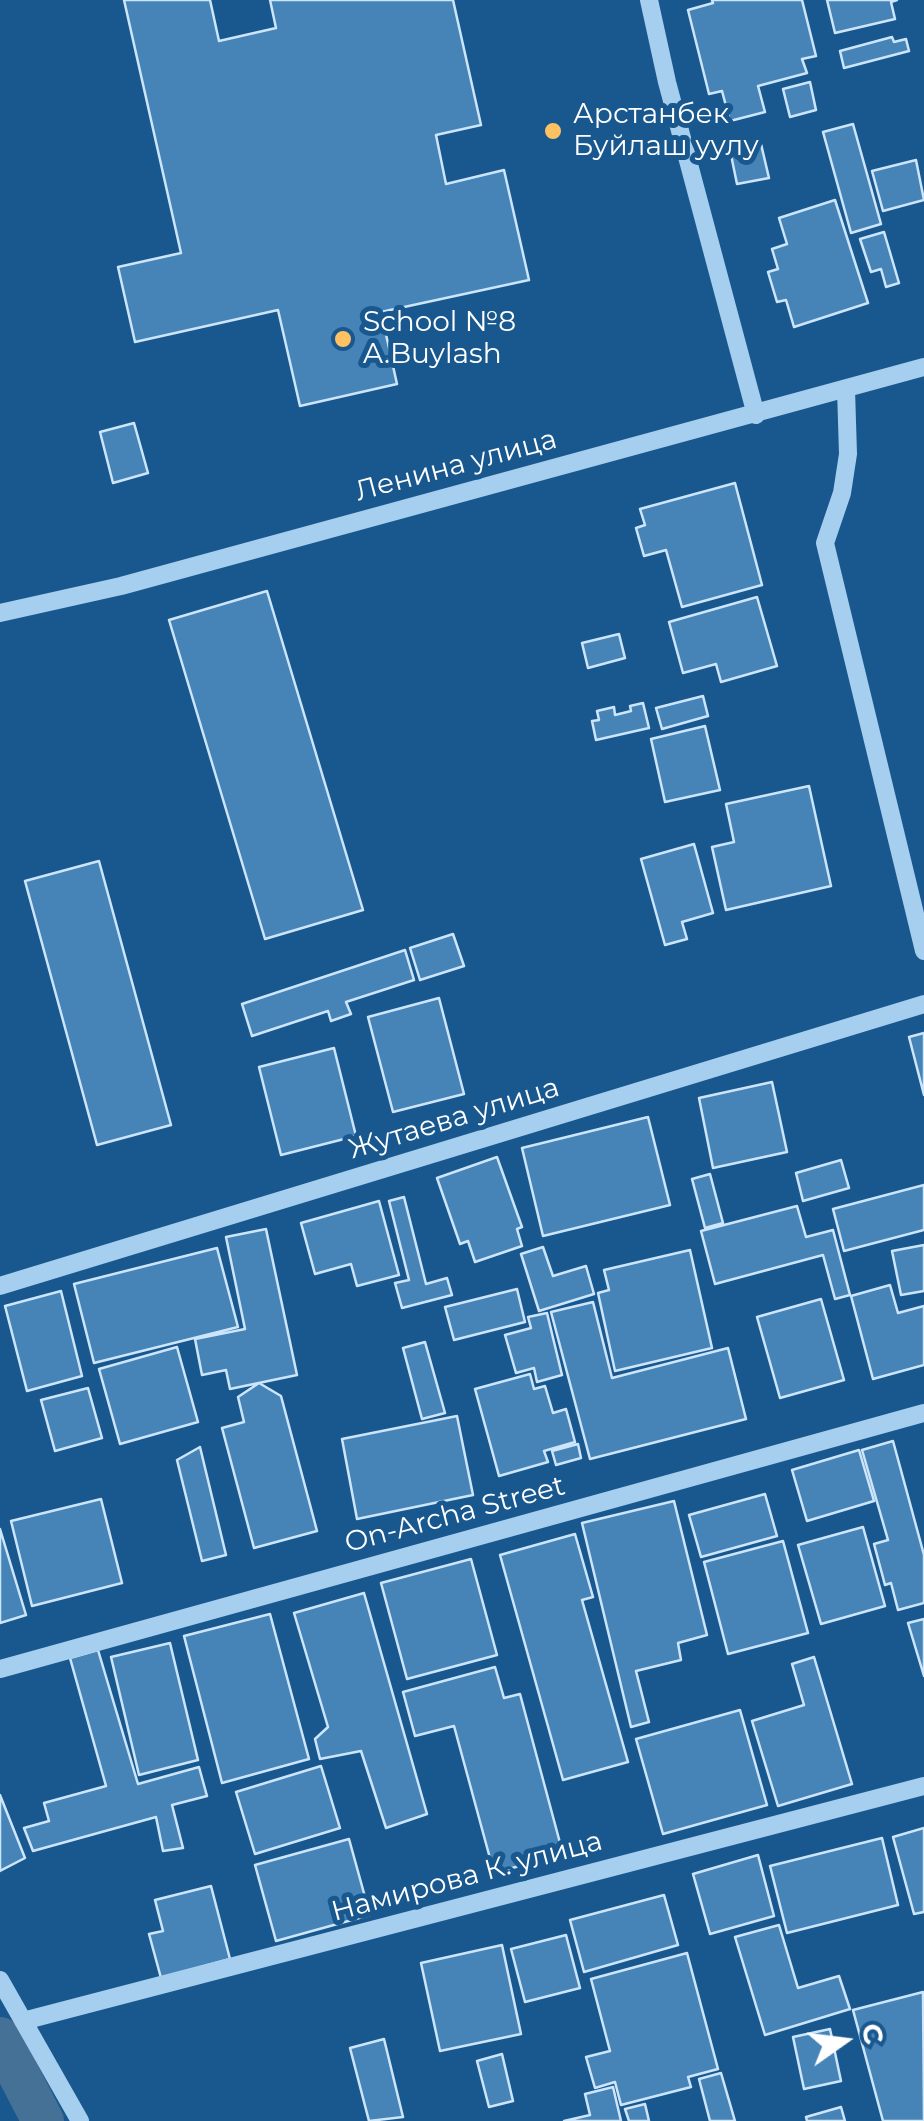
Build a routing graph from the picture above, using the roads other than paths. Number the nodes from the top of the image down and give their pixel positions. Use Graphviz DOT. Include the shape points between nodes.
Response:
graph roads {
  1 [pos="650,0"];
  2 [pos="924,368"];
  3 [pos="846,388"];
  4 [pos="756,414"];
  5 [pos="0,614"];
  6 [pos="924,951"];
  7 [pos="924,1004"];
  8 [pos="0,1286"];
  9 [pos="924,1413"];
  10 [pos="0,1669"];
  11 [pos="924,1786"];
  12 [pos="0,1980"];
  13 [pos="23,2020"];
  14 [pos="80,2121"];
  1 -- 4 [label="street"];
  2 -- 3 [label="street, Ленина улица"];
  3 -- 4 [label="street, Ленина улица"];
  3 -- 6 [label="street" via="848,454 824,542"];
  4 -- 5 [label="street, Ленина улица"];
  7 -- 8 [label="street, Жутаева улица"];
  9 -- 10 [label="street, On-Archa Street"];
  11 -- 13 [label="street, Намирова К. улица"];
  12 -- 13 [label="street"];
  13 -- 14 [label="street"];
}
